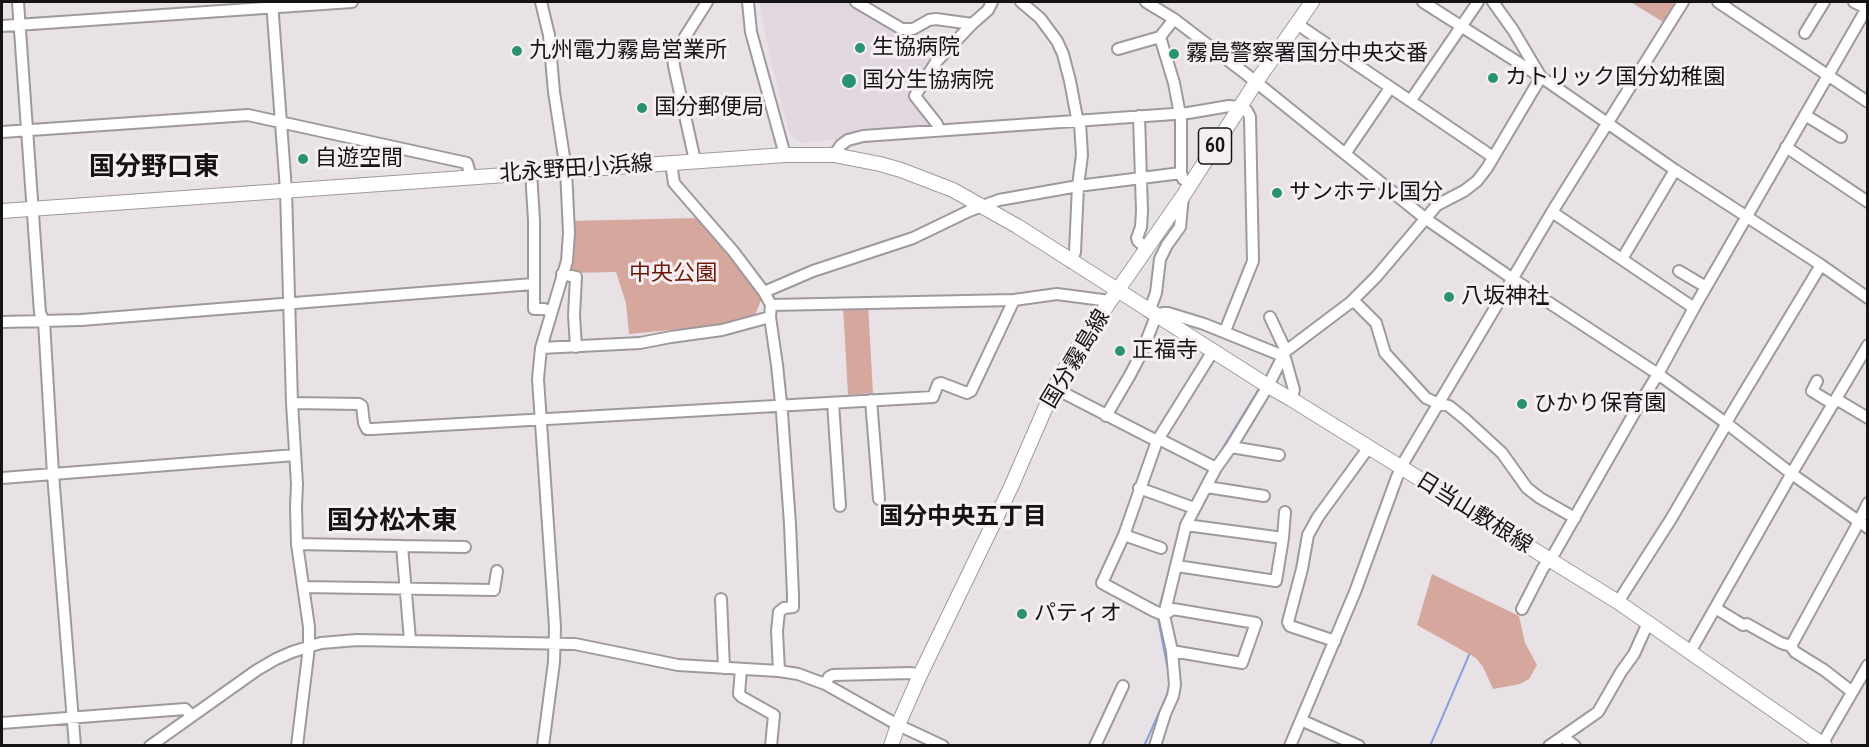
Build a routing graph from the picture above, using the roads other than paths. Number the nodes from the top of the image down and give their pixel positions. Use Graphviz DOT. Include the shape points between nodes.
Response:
graph roads {
  1 [pos="18,2"];
  2 [pos="352,2"];
  3 [pos="541,2"];
  4 [pos="748,2"];
  5 [pos="856,2"];
  6 [pos="992,2"];
  7 [pos="1021,2"];
  8 [pos="1146,2"];
  9 [pos="1312,2"];
  10 [pos="1423,2"];
  11 [pos="1478,2"];
  12 [pos="1493,2"];
  13 [pos="1683,2"];
  14 [pos="1718,2"];
  15 [pos="1824,2"];
  16 [pos="1854,2"];
  17 [pos="702,3"];
  18 [pos="273,4"];
  19 [pos="1867,8"];
  20 [pos="1174,19"];
  21 [pos="972,24"];
  22 [pos="1297,24"];
  23 [pos="20,25"];
  24 [pos="2,26"];
  25 [pos="1460,26"];
  26 [pos="1805,33"];
  27 [pos="1160,37"];
  28 [pos="1118,49"];
  29 [pos="1827,76"];
  30 [pos="1541,77"];
  31 [pos="1256,82"];
  32 [pos="1390,88"];
  33 [pos="1411,100"];
  34 [pos="1868,102"];
  35 [pos="1241,107"];
  36 [pos="1179,114"];
  37 [pos="1139,116"];
  38 [pos="1805,116"];
  39 [pos="281,121"];
  40 [pos="1079,121"];
  41 [pos="1607,123"];
  42 [pos="939,130"];
  43 [pos="27,131"];
  44 [pos="2,132"];
  45 [pos="1841,137"];
  46 [pos="1786,147"];
  47 [pos="785,154"];
  48 [pos="1345,154"];
  49 [pos="834,155"];
  50 [pos="1493,157"];
  51 [pos="695,161"];
  52 [pos="671,163"];
  53 [pos="566,170"];
  54 [pos="1676,170"];
  55 [pos="531,172"];
  56 [pos="471,177"];
  57 [pos="1142,178"];
  58 [pos="1184,184"];
  59 [pos="1078,186"];
  60 [pos="286,190"];
  61 [pos="1868,202"];
  62 [pos="982,206"];
  63 [pos="33,209"];
  64 [pos="2,211"];
  65 [pos="1552,212"];
  66 [pos="1747,216"];
  67 [pos="1426,219"];
  68 [pos="1146,248"];
  69 [pos="1622,259"];
  70 [pos="1071,262"];
  71 [pos="1821,265"];
  72 [pos="1679,270"];
  73 [pos="562,274"];
  74 [pos="1513,279"];
  75 [pos="532,284"];
  76 [pos="1706,287"];
  77 [pos="764,292"];
  78 [pos="1113,296"];
  79 [pos="1868,298"];
  80 [pos="1014,300"];
  81 [pos="289,302"];
  82 [pos="1351,302"];
  83 [pos="771,305"];
  84 [pos="1694,308"];
  85 [pos="551,311"];
  86 [pos="1152,314"];
  87 [pos="770,317"];
  88 [pos="1270,317"];
  89 [pos="44,321"];
  90 [pos="2,322"];
  91 [pos="1225,331"];
  92 [pos="1868,345"];
  93 [pos="576,347"];
  94 [pos="541,348"];
  95 [pos="1213,351"];
  96 [pos="1281,354"];
  97 [pos="1658,374"];
  98 [pos="1817,381"];
  99 [pos="1264,384"];
  100 [pos="1054,388"];
  101 [pos="1291,399"];
  102 [pos="870,400"];
  103 [pos="1835,401"];
  104 [pos="292,402"];
  105 [pos="833,403"];
  106 [pos="1437,404"];
  107 [pos="781,406"];
  108 [pos="1106,416"];
  109 [pos="1868,418"];
  110 [pos="541,420"];
  111 [pos="1726,423"];
  112 [pos="1158,440"];
  113 [pos="1231,447"];
  114 [pos="1369,447"];
  115 [pos="295,455"];
  116 [pos="1279,455"];
  117 [pos="1213,466"];
  118 [pos="1401,469"];
  119 [pos="53,474"];
  120 [pos="1792,474"];
  121 [pos="2,478"];
  122 [pos="1207,487"];
  123 [pos="1139,488"];
  124 [pos="1264,496"];
  125 [pos="879,499"];
  126 [pos="1868,503"];
  127 [pos="840,506"];
  128 [pos="1190,508"];
  129 [pos="1285,512"];
  130 [pos="1575,518"];
  131 [pos="1186,525"];
  132 [pos="1863,525"];
  133 [pos="1124,534"];
  134 [pos="1283,538"];
  135 [pos="297,544"];
  136 [pos="402,546"];
  137 [pos="465,546"];
  138 [pos="1161,548"];
  139 [pos="1549,560"];
  140 [pos="1177,566"];
  141 [pos="497,571"];
  142 [pos="304,588"];
  143 [pos="405,588"];
  144 [pos="721,599"];
  145 [pos="1618,602"];
  146 [pos="1715,608"];
  147 [pos="1522,609"];
  148 [pos="1160,613"];
  149 [pos="1648,623"];
  150 [pos="410,640"];
  151 [pos="1335,641"];
  152 [pos="554,644"];
  153 [pos="1791,646"];
  154 [pos="309,647"];
  155 [pos="1172,651"];
  156 [pos="1690,652"];
  157 [pos="1868,665"];
  158 [pos="724,668"];
  159 [pos="741,669"];
  160 [pos="779,671"];
  161 [pos="920,675"];
  162 [pos="825,684"];
  163 [pos="1123,686"];
  164 [pos="1851,691"];
  165 [pos="192,716"];
  166 [pos="72,718"];
  167 [pos="1301,720"];
  168 [pos="2,723"];
  169 [pos="898,725"];
  170 [pos="1563,737"];
  171 [pos="1823,745"];
  172 [pos="75,746"];
  173 [pos="150,746"];
  174 [pos="297,746"];
  175 [pos="543,746"];
  176 [pos="771,746"];
  177 [pos="891,746"];
  178 [pos="943,746"];
  179 [pos="1095,746"];
  180 [pos="1155,746"];
  181 [pos="1290,746"];
  182 [pos="1359,746"];
  183 [pos="1549,746"];
  184 [pos="1575,746"];
  1 -- 23 [label="street"];
  2 -- 18 [label="street"];
  3 -- 53 [label="street" via="549,35"];
  4 -- 47 [label="street" via="751,32"];
  5 -- 21 [label="street" via="906,29 936,19"];
  6 -- 21 [label="street"];
  7 -- 40 [label="street" via="1040,18 1057,41"];
  8 -- 20 [label="street"];
  9 -- 22 [label="main road, 国分霧島線 / 60"];
  10 -- 25 [label="street"];
  11 -- 25 [label="street"];
  12 -- 30 [label="street"];
  13 -- 41 [label="street"];
  14 -- 29 [label="street"];
  15 -- 26 [label="street"];
  16 -- 19 [label="street"];
  17 -- 51 [label="street" via="673,56"];
  18 -- 23 [label="street"];
  18 -- 39 [label="street"];
  19 -- 29 [label="street"];
  20 -- 27 [label="street"];
  20 -- 31 [label="street"];
  21 -- 42 [label="street" via="936,62 915,96"];
  22 -- 31 [label="main road, 国分霧島線 / 60"];
  22 -- 32 [label="street"];
  23 -- 24 [label="street"];
  23 -- 43 [label="street"];
  25 -- 30 [label="street"];
  25 -- 33 [label="street"];
  27 -- 28 [label="street"];
  27 -- 36 [label="street"];
  29 -- 34 [label="street"];
  29 -- 38 [label="street"];
  30 -- 41 [label="street"];
  30 -- 50 [label="street"];
  31 -- 35 [label="main road, 国分霧島線 / 60"];
  31 -- 48 [label="street"];
  32 -- 33 [label="street"];
  32 -- 48 [label="street"];
  33 -- 50 [label="street"];
  35 -- 36 [label="street"];
  35 -- 58 [label="main road, 国分霧島線 / 60"];
  35 -- 91 [label="street" via="1250,117 1253,261"];
  36 -- 37 [label="street"];
  36 -- 58 [label="street"];
  37 -- 40 [label="street"];
  37 -- 57 [label="street"];
  38 -- 45 [label="street"];
  38 -- 46 [label="street"];
  39 -- 43 [label="street" via="248,115"];
  39 -- 56 [label="street" via="467,163"];
  39 -- 60 [label="street"];
  40 -- 42 [label="street"];
  40 -- 59 [label="street" via="1082,155"];
  41 -- 54 [label="street"];
  41 -- 65 [label="street"];
  42 -- 49 [label="street" via="855,137 841,145"];
  43 -- 44 [label="street"];
  43 -- 63 [label="street"];
  46 -- 61 [label="street"];
  46 -- 66 [label="street"];
  47 -- 49 [label="main road, 北永野田小浜線"];
  47 -- 51 [label="main road, 北永野田小浜線"];
  48 -- 67 [label="street"];
  49 -- 62 [label="main road, 北永野田小浜線" via="912,174"];
  50 -- 67 [label="street" via="1477,181 1437,205"];
  51 -- 52 [label="main road, 北永野田小浜線"];
  52 -- 53 [label="main road, 北永野田小浜線"];
  52 -- 77 [label="street" via="674,183"];
  53 -- 55 [label="main road, 北永野田小浜線"];
  53 -- 73 [label="street" via="569,233"];
  54 -- 66 [label="street"];
  54 -- 69 [label="street"];
  55 -- 56 [label="main road, 北永野田小浜線"];
  55 -- 75 [label="street"];
  56 -- 60 [label="main road, 北永野田小浜線"];
  57 -- 58 [label="street"];
  57 -- 59 [label="street"];
  57 -- 68 [label="street" via="1141,227 1137,238"];
  58 -- 68 [label="main road, 国分霧島線 / 60"];
  58 -- 86 [label="street" via="1180,227 1160,259"];
  59 -- 62 [label="street"];
  59 -- 70 [label="street" via="1075,252"];
  60 -- 63 [label="main road, 北永野田小浜線"];
  60 -- 81 [label="street"];
  62 -- 70 [label="main road, 北永野田小浜線"];
  62 -- 77 [label="street" via="913,238 813,271"];
  63 -- 64 [label="main road, 北永野田小浜線"];
  63 -- 89 [label="street" via="40,313"];
  65 -- 69 [label="street"];
  65 -- 74 [label="street"];
  66 -- 71 [label="street"];
  66 -- 76 [label="street"];
  67 -- 74 [label="street"];
  67 -- 82 [label="street"];
  68 -- 78 [label="main road, 国分霧島線 / 60"];
  69 -- 84 [label="street"];
  70 -- 78 [label="main road, 北永野田小浜線"];
  71 -- 79 [label="street"];
  71 -- 111 [label="street"];
  72 -- 76 [label="street"];
  73 -- 85 [label="street"];
  73 -- 93 [label="street" via="576,276"];
  74 -- 97 [label="street"];
  74 -- 106 [label="street"];
  75 -- 81 [label="street"];
  75 -- 85 [label="street" via="534,309"];
  76 -- 84 [label="street"];
  77 -- 83 [label="street"];
  78 -- 80 [label="street" via="1057,294"];
  78 -- 86 [label="main road, 日当山敷根線"];
  78 -- 100 [label="main road, 国分霧島線 / 60"];
  80 -- 83 [label="street"];
  80 -- 102 [label="street" via="970,391 941,383 933,397"];
  81 -- 89 [label="street"];
  81 -- 104 [label="street"];
  82 -- 96 [label="street"];
  82 -- 106 [label="street" via="1376,323 1385,353 1426,398"];
  83 -- 87 [label="street"];
  84 -- 97 [label="street"];
  85 -- 94 [label="street"];
  86 -- 91 [label="street" via="1168,313"];
  86 -- 95 [label="main road, 日当山敷根線"];
  86 -- 108 [label="street" via="1134,367"];
  87 -- 93 [label="street" via="722,330 640,343"];
  87 -- 107 [label="street"];
  88 -- 96 [label="street"];
  89 -- 90 [label="street"];
  89 -- 119 [label="street"];
  91 -- 96 [label="street"];
  92 -- 103 [label="street"];
  93 -- 94 [label="street"];
  94 -- 110 [label="street"];
  95 -- 99 [label="main road, 日当山敷根線"];
  95 -- 112 [label="street"];
  96 -- 99 [label="street"];
  96 -- 101 [label="street" via="1294,390"];
  97 -- 111 [label="street"];
  97 -- 130 [label="street"];
  98 -- 103 [label="street" via="1812,391"];
  99 -- 101 [label="main road, 日当山敷根線"];
  99 -- 113 [label="street"];
  100 -- 108 [label="street"];
  100 -- 161 [label="main road, 国分霧島線 / 60"];
  101 -- 114 [label="main road, 日当山敷根線"];
  102 -- 105 [label="street"];
  102 -- 125 [label="street"];
  103 -- 109 [label="street"];
  103 -- 120 [label="street"];
  104 -- 110 [label="street" via="359,404 363,406 367,429"];
  104 -- 115 [label="street"];
  105 -- 107 [label="street"];
  105 -- 127 [label="street"];
  106 -- 118 [label="street"];
  106 -- 130 [label="street" via="1449,406 1502,453 1527,488"];
  107 -- 110 [label="street"];
  107 -- 160 [label="street" via="793,607 779,612"];
  108 -- 112 [label="street"];
  110 -- 152 [label="street"];
  111 -- 120 [label="street"];
  111 -- 145 [label="street"];
  112 -- 117 [label="street"];
  112 -- 123 [label="street"];
  113 -- 116 [label="street"];
  113 -- 117 [label="street"];
  114 -- 118 [label="main road, 日当山敷根線"];
  114 -- 151 [label="street" via="1308,535 1288,622"];
  115 -- 119 [label="street"];
  115 -- 135 [label="street"];
  117 -- 122 [label="street"];
  118 -- 139 [label="main road, 日当山敷根線"];
  118 -- 151 [label="street"];
  119 -- 121 [label="street"];
  119 -- 166 [label="street"];
  120 -- 132 [label="street"];
  120 -- 146 [label="street"];
  122 -- 124 [label="street"];
  122 -- 128 [label="street"];
  123 -- 128 [label="street"];
  123 -- 133 [label="street"];
  126 -- 132 [label="street"];
  128 -- 131 [label="street"];
  129 -- 134 [label="street"];
  130 -- 139 [label="street"];
  131 -- 134 [label="street"];
  131 -- 140 [label="street"];
  132 -- 153 [label="street"];
  133 -- 138 [label="street"];
  133 -- 148 [label="street" via="1102,583"];
  134 -- 140 [label="street" via="1276,582"];
  135 -- 136 [label="street"];
  135 -- 142 [label="street"];
  136 -- 137 [label="street"];
  136 -- 143 [label="street"];
  139 -- 145 [label="main road, 日当山敷根線"];
  139 -- 147 [label="street"];
  140 -- 148 [label="street"];
  141 -- 143 [label="street" via="494,590"];
  142 -- 143 [label="street"];
  142 -- 154 [label="street"];
  143 -- 150 [label="street"];
  144 -- 158 [label="street"];
  145 -- 149 [label="main road, 日当山敷根線"];
  146 -- 153 [label="street"];
  146 -- 156 [label="street"];
  148 -- 155 [label="street"];
  148 -- 155 [label="street" via="1173,609 1256,623 1242,663"];
  149 -- 156 [label="main road, 日当山敷根線"];
  149 -- 170 [label="street" via="1598,712"];
  150 -- 152 [label="street"];
  150 -- 154 [label="street" via="340,641"];
  151 -- 167 [label="street"];
  152 -- 158 [label="street" via="678,665"];
  152 -- 175 [label="street"];
  153 -- 164 [label="street"];
  154 -- 165 [label="street" via="257,670"];
  154 -- 174 [label="street"];
  155 -- 180 [label="street" via="1175,685"];
  156 -- 171 [label="main road, 日当山敷根線"];
  157 -- 164 [label="street"];
  158 -- 159 [label="street"];
  159 -- 160 [label="street"];
  159 -- 176 [label="street" via="741,697 774,715"];
  160 -- 162 [label="street"];
  161 -- 162 [label="street" via="833,675"];
  161 -- 169 [label="main road, 国分霧島線 / 60"];
  162 -- 169 [label="street"];
  163 -- 179 [label="street"];
  164 -- 171 [label="street"];
  165 -- 166 [label="street" via="184,709"];
  165 -- 173 [label="street"];
  166 -- 168 [label="street"];
  166 -- 172 [label="street"];
  167 -- 181 [label="street"];
  167 -- 182 [label="street"];
  169 -- 177 [label="main road, 国分霧島線 / 60"];
  169 -- 178 [label="street"];
  170 -- 183 [label="street"];
  170 -- 184 [label="street"];
}
